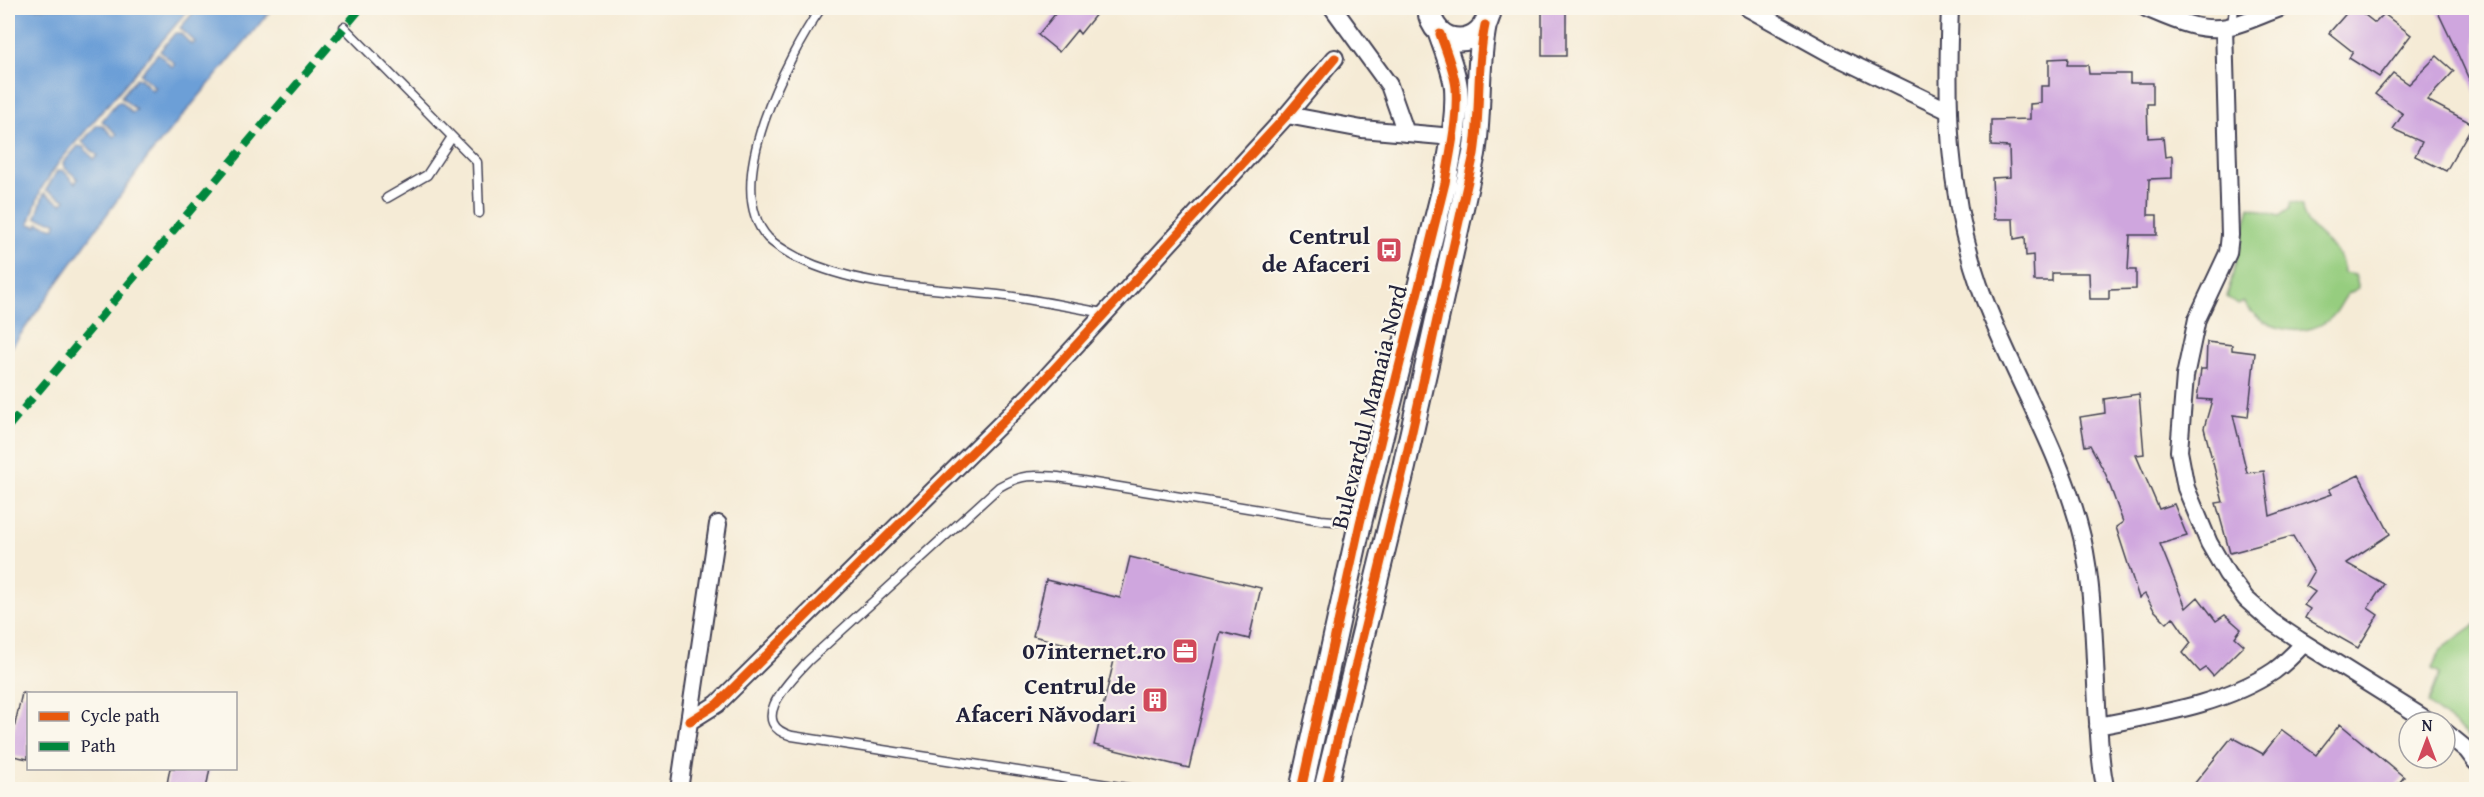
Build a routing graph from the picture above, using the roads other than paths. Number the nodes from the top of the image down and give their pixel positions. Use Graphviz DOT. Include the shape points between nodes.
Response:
graph roads {
  1 [pos="821,8"];
  2 [pos="1333,8"];
  3 [pos="1748,8"];
  4 [pos="1950,8"];
  5 [pos="2146,8"];
  6 [pos="2234,8"];
  7 [pos="2280,8"];
  8 [pos="1430,16"];
  9 [pos="1487,16"];
  10 [pos="344,27"];
  11 [pos="2228,27"];
  12 [pos="1335,58"];
  13 [pos="1947,110"];
  14 [pos="1287,115"];
  15 [pos="1406,133"];
  16 [pos="452,137"];
  17 [pos="1453,137"];
  18 [pos="387,198"];
  19 [pos="479,213"];
  20 [pos="1105,313"];
  21 [pos="1360,523"];
  22 [pos="718,524"];
  23 [pos="2304,643"];
  24 [pos="2411,710"];
  25 [pos="690,721"];
  26 [pos="2098,726"];
  27 [pos="2457,742"];
  28 [pos="2476,762"];
  29 [pos="679,789"];
  30 [pos="1140,789"];
  31 [pos="1301,789"];
  32 [pos="1325,789"];
  33 [pos="2106,789"];
  1 -- 20 [label="lane" via="776,91 754,157 755,214 767,236 780,248 851,278"];
  2 -- 15 [label="street" via="1389,85"];
  3 -- 13 [label="street" via="1833,55"];
  4 -- 13 [label="street"];
  5 -- 11 [label="street" via="2190,24"];
  6 -- 11 [label="lane"];
  7 -- 11 [label="street"];
  8 -- 9 [label="main road" via="1460,40 1478,33"];
  8 -- 17 [label="main road, Bulevardul Mamaia Nord" via="1456,87"];
  9 -- 32 [label="main road, Bulevardul Mamaia Nord" via="1480,49 1474,154 1404,467"];
  10 -- 16 [label="lane"];
  11 -- 23 [label="street" via="2228,254 2197,319 2190,347 2179,451 2186,488 2227,574 2246,599"];
  12 -- 14 [label="street"];
  13 -- 26 [label="street" via="1958,207 1968,251 1994,323 2060,474 2082,538"];
  14 -- 15 [label="street"];
  14 -- 20 [label="street"];
  15 -- 17 [label="street"];
  16 -- 18 [label="lane" via="427,175"];
  16 -- 19 [label="lane" via="477,162"];
  17 -- 21 [label="main road, Bulevardul Mamaia Nord"];
  20 -- 25 [label="street" via="1032,393 750,672 717,704"];
  21 -- 30 [label="lane" via="1058,477 1016,477 999,488 808,661 784,687 771,717 778,732 792,736"];
  21 -- 31 [label="main road, Bulevardul Mamaia Nord"];
  22 -- 25 [label="street"];
  23 -- 24 [label="street"];
  23 -- 26 [label="street" via="2278,668 2244,687 2174,711"];
  25 -- 29 [label="street"];
  26 -- 33 [label="street"];
  27 -- 28 [label="street"];
}
